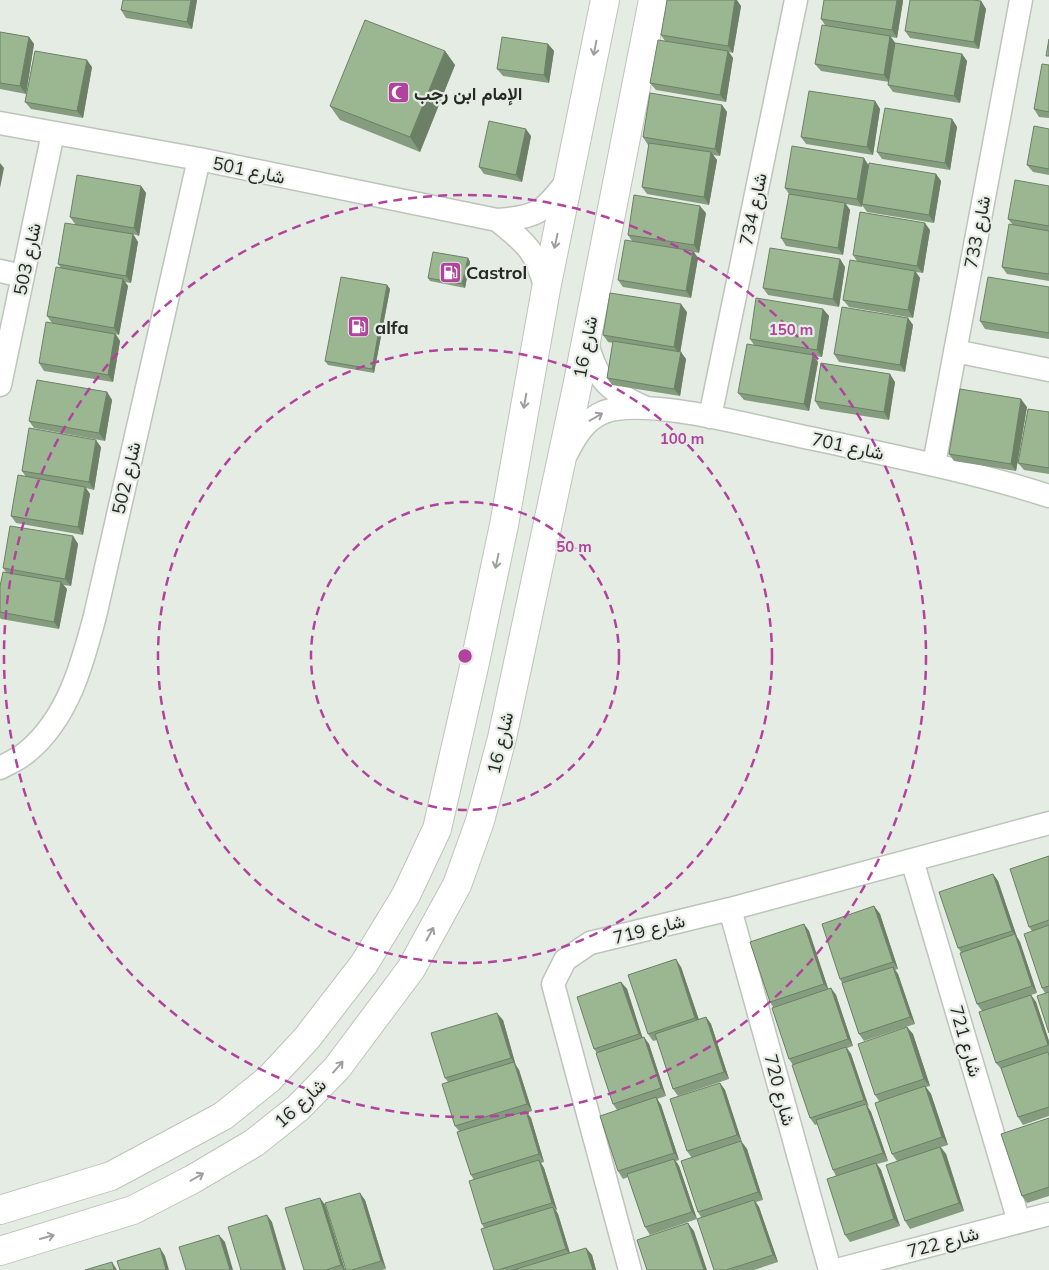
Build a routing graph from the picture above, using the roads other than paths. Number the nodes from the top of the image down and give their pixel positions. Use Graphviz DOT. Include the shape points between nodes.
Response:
graph roads {
  1 [pos="605,0"];
  2 [pos="635,0"];
  3 [pos="653,0"];
  4 [pos="796,0"];
  5 [pos="1022,0"];
  6 [pos="634,93"];
  7 [pos="0,122"];
  8 [pos="53,133"];
  9 [pos="199,159"];
  10 [pos="568,179"];
  11 [pos="497,220"];
  12 [pos="0,271"];
  13 [pos="23,276"];
  14 [pos="546,289"];
  15 [pos="586,338"];
  16 [pos="955,351"];
  17 [pos="1049,370"];
  18 [pos="0,385"];
  19 [pos="645,407"];
  20 [pos="710,417"];
  21 [pos="934,464"];
  22 [pos="559,470"];
  23 [pos="1049,496"];
  24 [pos="0,768"];
  25 [pos="1049,822"];
  26 [pos="912,860"];
  27 [pos="730,910"];
  28 [pos="32,1202"];
  29 [pos="0,1210"];
  30 [pos="1049,1214"];
  31 [pos="1019,1222"];
  32 [pos="0,1227"];
  33 [pos="0,1251"];
  34 [pos="630,1270"];
  35 [pos="830,1270"];
  36 [pos="837,1270"];
  1 -- 10 [label="street, one-way"];
  2 -- 6 [label="street" via="630,24"];
  3 -- 6 [label="street, شارع 16"];
  4 -- 20 [label="street, شارع 734"];
  5 -- 16 [label="street, شارع 733"];
  6 -- 15 [label="street, شارع 16"];
  7 -- 8 [label="street, شارع 501"];
  8 -- 9 [label="street, شارع 501"];
  8 -- 13 [label="street, شارع 503"];
  9 -- 11 [label="street, شارع 501"];
  9 -- 24 [label="street, شارع 502" via="79,674 48,730 26,753"];
  10 -- 11 [label="street, شارع 501" via="550,205 540,212"];
  10 -- 14 [label="street, one-way"];
  11 -- 14 [label="street, شارع 501" via="526,243 536,257"];
  12 -- 13 [label="street"];
  13 -- 18 [label="street, شارع 503"];
  14 -- 28 [label="street, one-way" via="499,548 437,829 406,895 364,964 307,1038 269,1079 223,1116 111,1176"];
  15 -- 19 [label="street, شارع 701" via="593,364 607,385 621,397"];
  15 -- 22 [label="street, شارع 16"];
  16 -- 17 [label="street"];
  16 -- 21 [label="street, شارع 733"];
  19 -- 20 [label="street, شارع 701"];
  22 -- 19 [label="street, شارع 701, one-way" via="586,423 605,412"];
  20 -- 21 [label="street, شارع 701"];
  21 -- 23 [label="street, شارع 701"];
  33 -- 22 [label="street, شارع 16, one-way" via="133,1210 193,1180 254,1143 305,1101 337,1068 375,1020 411,969 456,885 480,821 502,738"];
  25 -- 26 [label="street, شارع 719"];
  26 -- 27 [label="street, شارع 719"];
  26 -- 31 [label="street, شارع 721"];
  27 -- 34 [label="street, شارع 719" via="590,944 565,960 553,984"];
  27 -- 35 [label="street, شارع 720"];
  28 -- 29 [label="street"];
  28 -- 32 [label="street"];
  30 -- 31 [label="street, شارع 722"];
  31 -- 36 [label="street, شارع 722"];
}
